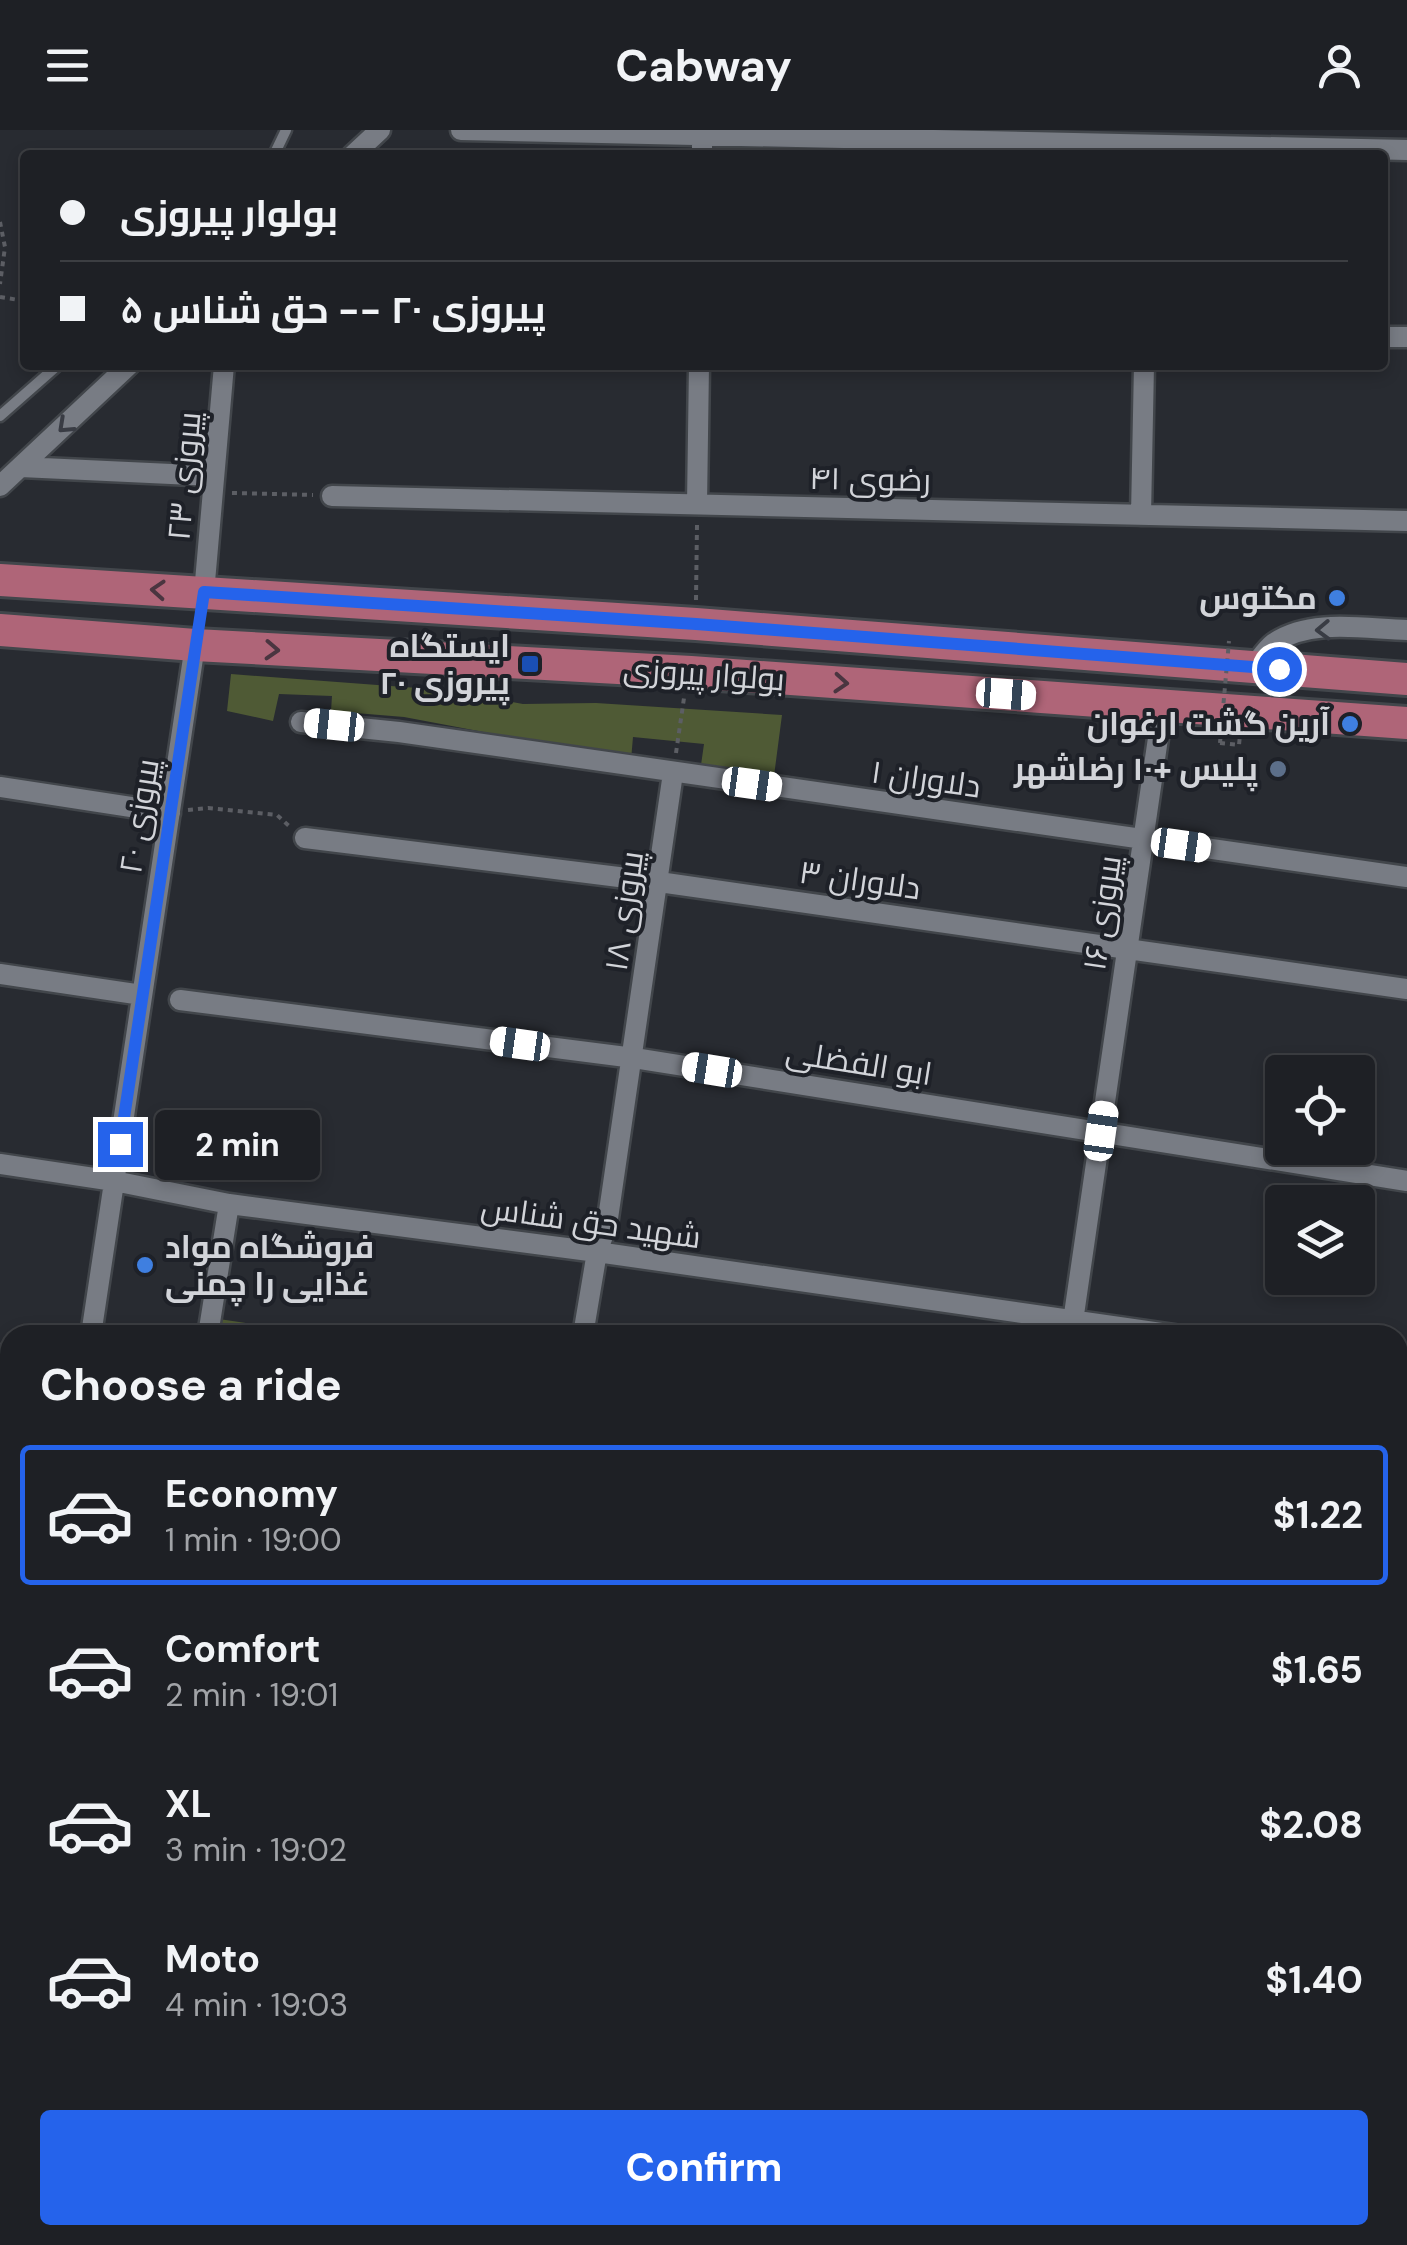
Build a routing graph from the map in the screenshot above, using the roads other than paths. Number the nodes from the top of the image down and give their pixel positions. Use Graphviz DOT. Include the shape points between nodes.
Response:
graph roads {
  1 [pos="380,130"];
  2 [pos="462,130"];
  3 [pos="1148,143"];
  4 [pos="702,145"];
  5 [pos="358,150"];
  6 [pos="1407,150"];
  7 [pos="52,370"];
  8 [pos="124,370"];
  9 [pos="224,370"];
  10 [pos="699,370"];
  11 [pos="1144,370"];
  12 [pos="0,416"];
  13 [pos="21,466"];
  14 [pos="214,484"];
  15 [pos="0,486"];
  16 [pos="332,496"];
  17 [pos="697,504"];
  18 [pos="1142,515"];
  19 [pos="1407,521"];
  20 [pos="0,580"];
  21 [pos="204,592"];
  22 [pos="0,630"];
  23 [pos="1407,630"];
  24 [pos="195,646"];
  25 [pos="1254,667"];
  26 [pos="1407,679"];
  27 [pos="1163,704"];
  28 [pos="301,722"];
  29 [pos="1407,723"];
  30 [pos="674,773"];
  31 [pos="0,786"];
  32 [pos="170,812"];
  33 [pos="304,838"];
  34 [pos="1143,840"];
  35 [pos="1407,877"];
  36 [pos="659,882"];
  37 [pos="1128,947"];
  38 [pos="0,974"];
  39 [pos="1407,989"];
  40 [pos="142,996"];
  41 [pos="180,1000"];
  42 [pos="634,1058"];
  43 [pos="1101,1131"];
  44 [pos="0,1164"];
  45 [pos="1407,1180"];
  46 [pos="114,1181"];
  47 [pos="229,1204"];
  48 [pos="596,1252"];
  49 [pos="92,1325"];
  50 [pos="210,1325"];
  51 [pos="585,1325"];
  52 [pos="1059,1325"];
  53 [pos="1072,1325"];
  1 -- 5 [label="street"];
  2 -- 4 [label="street"];
  3 -- 4 [label="street"];
  3 -- 6 [label="street"];
  7 -- 12 [label="lane"];
  8 -- 13 [label="street, one-way"];
  9 -- 14 [label="street, پیروزی ۲۳"];
  10 -- 17 [label="street"];
  11 -- 18 [label="street"];
  13 -- 14 [label="street"];
  13 -- 15 [label="street"];
  14 -- 21 [label="street, پیروزی ۲۳"];
  16 -- 17 [label="street, رضوی ۴۱"];
  17 -- 18 [label="street, رضوی ۴۱"];
  18 -- 19 [label="street, رضوی ۴۱"];
  21 -- 20 [label="main road, بولوار پیروزی, one-way"];
  21 -- 24 [label="main road"];
  21 -- 25 [label="main road, بولوار پیروزی"];
  22 -- 24 [label="main road, بولوار پیروزی"];
  23 -- 25 [label="street, one-way" via="1297,631 1272,645"];
  24 -- 27 [label="main road, بولوار پیروزی, one-way"];
  24 -- 32 [label="street, پیروزی ۲۰"];
  25 -- 26 [label="main road, بولوار پیروزی"];
  27 -- 29 [label="main road, بولوار پیروزی"];
  27 -- 34 [label="street, پیروزی ۱۶"];
  28 -- 30 [label="street, دلاوران ۱"];
  30 -- 34 [label="street, دلاوران ۱"];
  30 -- 36 [label="street, پیروزی ۱۸"];
  31 -- 32 [label="street"];
  32 -- 40 [label="street, پیروزی ۲۰"];
  33 -- 36 [label="street, دلاوران ۳"];
  34 -- 35 [label="street, دلاوران ۱"];
  34 -- 37 [label="street, پیروزی ۱۶"];
  36 -- 37 [label="street, دلاوران ۳"];
  36 -- 42 [label="street, پیروزی ۱۸"];
  37 -- 39 [label="street, دلاوران ۳"];
  37 -- 43 [label="street, پیروزی ۱۶"];
  38 -- 40 [label="street"];
  40 -- 46 [label="street, پیروزی ۲۰"];
  41 -- 42 [label="street, ابو الفضلی"];
  42 -- 43 [label="street, ابو الفضلی"];
  42 -- 48 [label="street, پیروزی ۱۸" via="608,1225"];
  43 -- 45 [label="street, ابو الفضلی"];
  43 -- 53 [label="street, پیروزی ۱۶"];
  44 -- 46 [label="street, شهید حق شناس"];
  46 -- 47 [label="street, شهید حق شناس"];
  46 -- 49 [label="street, پیروزی ۲۰"];
  47 -- 48 [label="street, شهید حق شناس"];
  47 -- 50 [label="street"];
  48 -- 51 [label="street, پیروزی ۱۸"];
  48 -- 52 [label="street, شهید حق شناس"];
}
